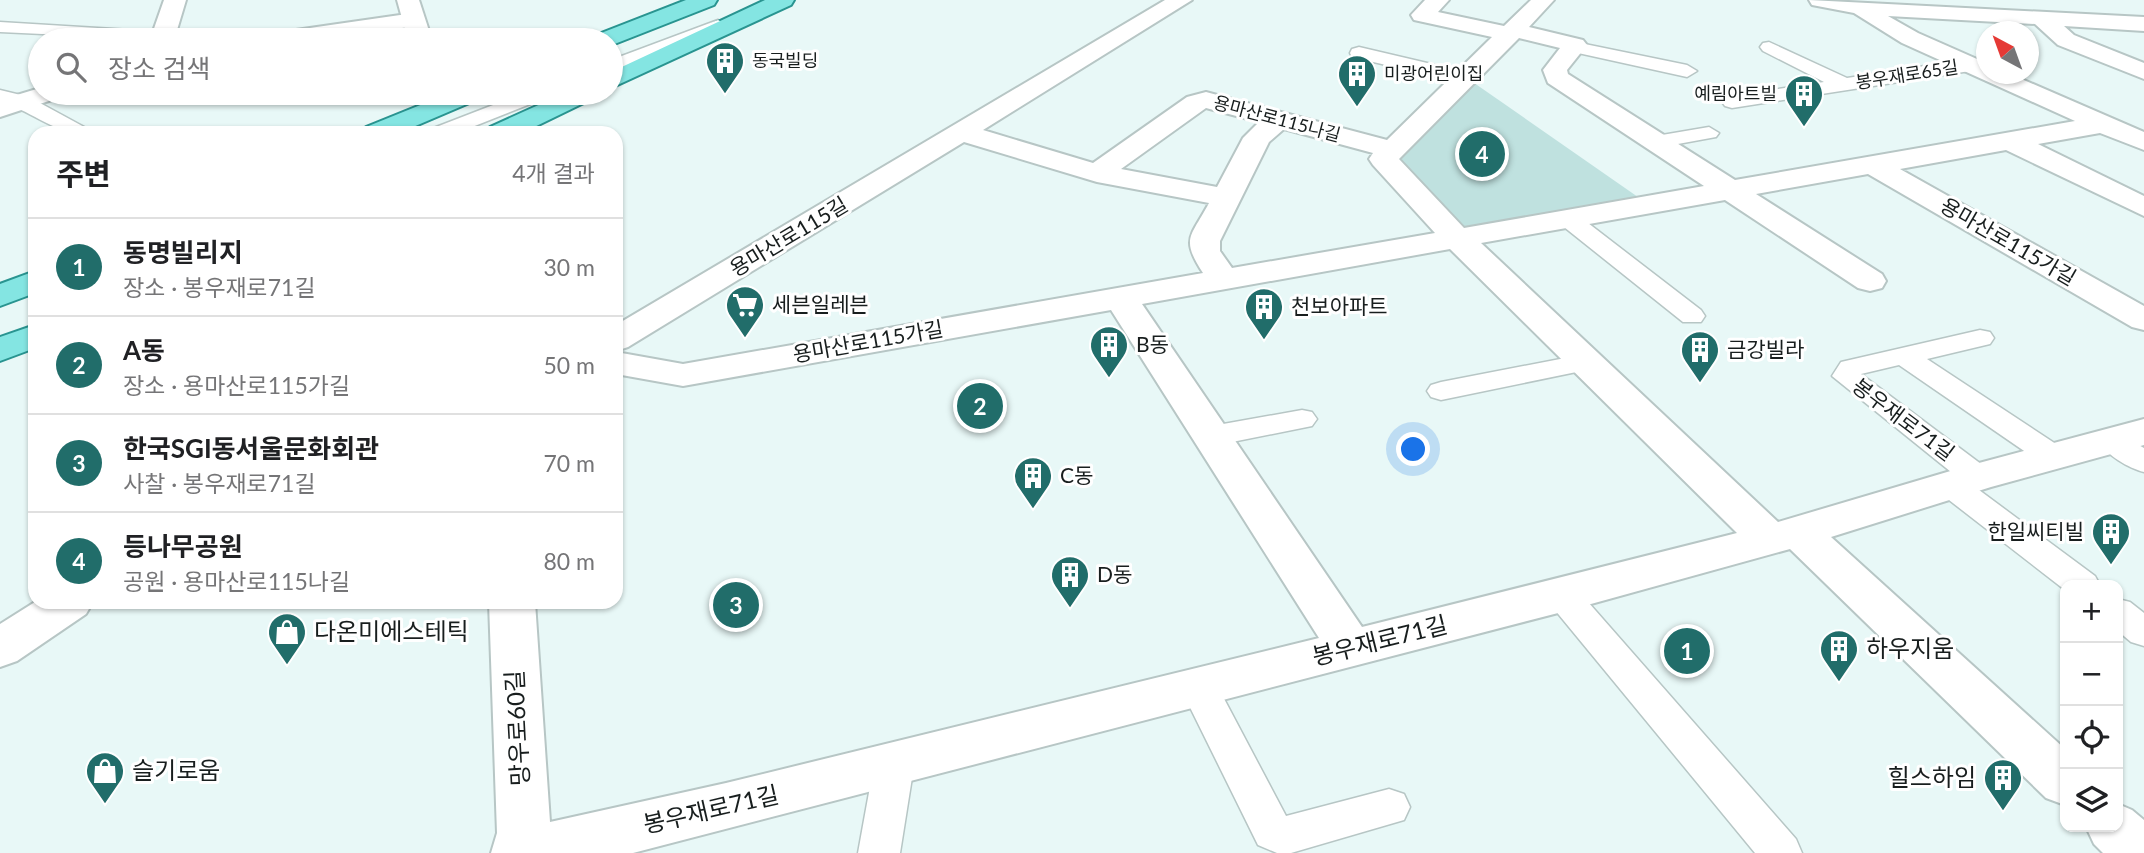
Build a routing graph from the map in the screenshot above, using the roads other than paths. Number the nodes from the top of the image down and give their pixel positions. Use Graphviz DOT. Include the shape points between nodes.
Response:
graph roads {
  1 [pos="175,0"];
  2 [pos="706,0"];
  3 [pos="1181,0"];
  4 [pos="1438,0"];
  5 [pos="1544,0"];
  6 [pos="1820,0"];
  7 [pos="778,2"];
  8 [pos="1857,3"];
  9 [pos="2042,19"];
  10 [pos="414,20"];
  11 [pos="2144,24"];
  12 [pos="0,27"];
  13 [pos="166,28"];
  14 [pos="358,28"];
  15 [pos="28,29"];
  16 [pos="1512,32"];
  17 [pos="623,33"];
  18 [pos="1576,47"];
  19 [pos="1769,47"];
  20 [pos="1359,54"];
  21 [pos="623,61"];
  22 [pos="1976,67"];
  23 [pos="1688,71"];
  24 [pos="1976,71"];
  25 [pos="2144,72"];
  26 [pos="623,75"];
  27 [pos="1467,78"];
  28 [pos="2014,84"];
  29 [pos="1844,85"];
  30 [pos="28,98"];
  31 [pos="7,102"];
  32 [pos="1732,102"];
  33 [pos="427,105"];
  34 [pos="510,105"];
  35 [pos="560,105"];
  36 [pos="1279,119"];
  37 [pos="2104,124"];
  38 [pos="71,126"];
  39 [pos="389,126"];
  40 [pos="456,126"];
  41 [pos="515,126"];
  42 [pos="963,133"];
  43 [pos="1709,133"];
  44 [pos="2010,141"];
  45 [pos="1656,142"];
  46 [pos="2144,142"];
  47 [pos="1394,150"];
  48 [pos="1873,165"];
  49 [pos="1097,173"];
  50 [pos="1728,190"];
  51 [pos="1226,197"];
  52 [pos="2144,207"];
  53 [pos="1566,218"];
  54 [pos="1457,237"];
  55 [pos="1223,279"];
  56 [pos="1870,281"];
  57 [pos="28,284"];
  58 [pos="0,296"];
  59 [pos="1120,297"];
  60 [pos="1692,316"];
  61 [pos="2144,320"];
  62 [pos="623,336"];
  63 [pos="28,338"];
  64 [pos="1980,338"];
  65 [pos="0,351"];
  66 [pos="1904,356"];
  67 [pos="1586,362"];
  68 [pos="623,364"];
  69 [pos="1441,391"];
  70 [pos="1303,419"];
  71 [pos="1212,436"];
  72 [pos="2133,445"];
  73 [pos="2054,457"];
  74 [pos="1964,481"];
  75 [pos="1784,536"];
  76 [pos="2077,580"];
  77 [pos="1562,594"];
  78 [pos="59,609"];
  79 [pos="512,609"];
  80 [pos="2123,616"];
  81 [pos="2144,632"];
  82 [pos="0,648"];
  83 [pos="1352,648"];
  84 [pos="1199,687"];
  85 [pos="894,765"];
  86 [pos="2060,778"];
  87 [pos="1390,807"];
  88 [pos="2118,832"];
  89 [pos="519,853"];
  90 [pos="526,853"];
  91 [pos="879,853"];
  92 [pos="1781,853"];
  93 [pos="2141,853"];
  1 -- 13 [label="street"];
  2 -- 17 [label="main road"];
  3 -- 42 [label="street, 용마산로115길"];
  4 -- 16 [label="street" via="1422,15"];
  5 -- 16 [label="street"];
  6 -- 8 [label="street"];
  7 -- 21 [label="lane"];
  7 -- 26 [label="main road"];
  8 -- 9 [label="street"];
  8 -- 22 [label="street, 봉우재로65길" via="1910,38"];
  9 -- 11 [label="street"];
  9 -- 25 [label="street" via="2066,40"];
  10 -- 14 [label="street"];
  12 -- 15 [label="lane"];
  16 -- 18 [label="street"];
  16 -- 27 [label="street"];
  18 -- 23 [label="lane"];
  18 -- 45 [label="street" via="1555,70 1557,78"];
  19 -- 29 [label="lane, 봉우재로65길"];
  20 -- 27 [label="lane"];
  24 -- 29 [label="lane, 봉우재로65길"];
  27 -- 47 [label="street"];
  28 -- 37 [label="street, 봉우재로65길"];
  29 -- 32 [label="lane, 봉우재로65길"];
  30 -- 31 [label="street"];
  31 -- 38 [label="lane"];
  33 -- 39 [label="main road"];
  34 -- 40 [label="lane"];
  35 -- 41 [label="main road"];
  36 -- 47 [label="street, 용마산로115나길"];
  36 -- 49 [label="street, 용마산로115나길" via="1212,101 1196,102"];
  36 -- 51 [label="street" via="1257,138"];
  37 -- 44 [label="street, 용마산로115가길"];
  37 -- 46 [label="street, 봉우재로65길"];
  42 -- 49 [label="street"];
  42 -- 62 [label="street, 용마산로115길"];
  43 -- 45 [label="lane"];
  44 -- 48 [label="street, 용마산로115가길"];
  44 -- 52 [label="street"];
  45 -- 50 [label="street"];
  47 -- 54 [label="street" via="1383,159"];
  48 -- 50 [label="street, 용마산로115가길"];
  48 -- 61 [label="street, 용마산로115가길"];
  49 -- 51 [label="street"];
  50 -- 53 [label="street, 용마산로115가길"];
  50 -- 56 [label="street"];
  51 -- 55 [label="street" via="1203,247"];
  53 -- 54 [label="street, 용마산로115가길"];
  53 -- 60 [label="lane"];
  54 -- 55 [label="street, 용마산로115가길"];
  54 -- 67 [label="street"];
  55 -- 59 [label="street, 용마산로115가길"];
  57 -- 58 [label="main road"];
  59 -- 68 [label="street, 용마산로115가길" via="683,375"];
  59 -- 71 [label="street"];
  63 -- 65 [label="main road"];
  64 -- 66 [label="lane, 봉우재로71길"];
  66 -- 73 [label="lane"];
  66 -- 74 [label="lane, 봉우재로71길" via="1851,368 1846,376"];
  67 -- 69 [label="lane"];
  67 -- 75 [label="street"];
  70 -- 71 [label="lane"];
  71 -- 83 [label="street"];
  72 -- 73 [label="street, 봉우재로71길"];
  73 -- 74 [label="street, 봉우재로71길"];
  74 -- 75 [label="street, 봉우재로71길"];
  74 -- 76 [label="lane, 봉우재로71길"];
  75 -- 77 [label="street, 봉우재로71길"];
  75 -- 86 [label="street"];
  77 -- 83 [label="street, 봉우재로71길"];
  77 -- 92 [label="lane"];
  78 -- 82 [label="street"];
  79 -- 89 [label="street, 망우로60길" via="524,833"];
  80 -- 81 [label="lane"];
  83 -- 84 [label="street, 봉우재로71길"];
  84 -- 85 [label="street, 봉우재로71길"];
  84 -- 87 [label="lane" via="1273,832 1283,836"];
  85 -- 90 [label="street, 봉우재로71길"];
  85 -- 91 [label="lane"];
  88 -- 93 [label="street"];
}
